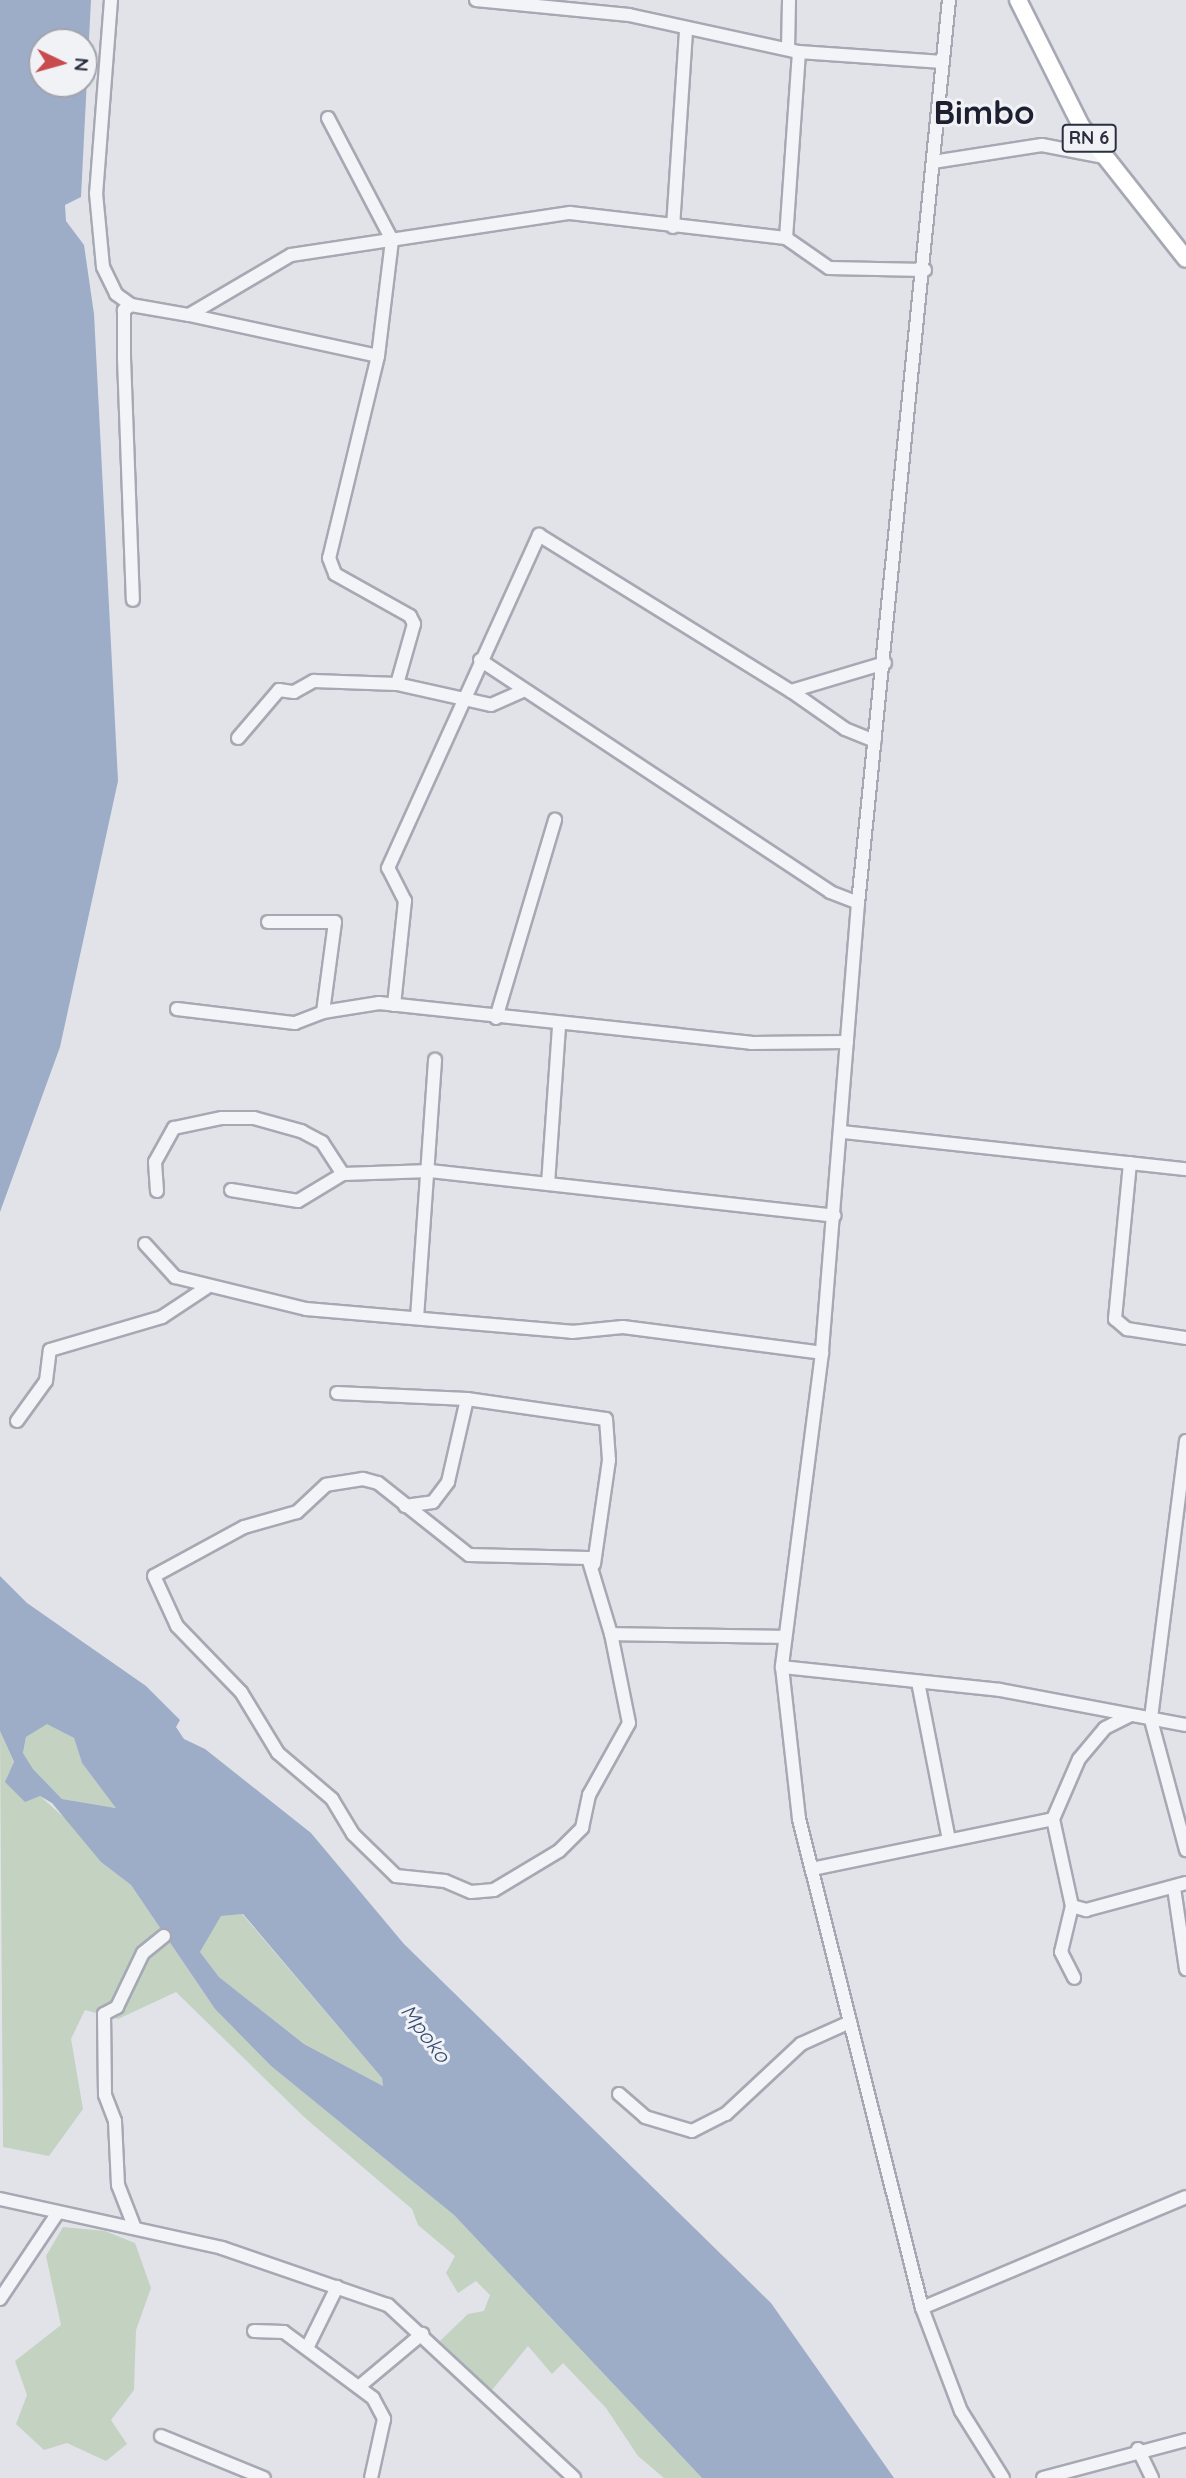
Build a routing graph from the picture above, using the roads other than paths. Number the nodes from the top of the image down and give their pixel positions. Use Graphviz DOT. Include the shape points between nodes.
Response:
graph roads {
  1 [pos="111,0"];
  2 [pos="475,0"];
  3 [pos="570,0"];
  4 [pos="789,0"];
  5 [pos="949,0"];
  6 [pos="1018,0"];
  7 [pos="582,10"];
  8 [pos="686,31"];
  9 [pos="794,50"];
  10 [pos="943,62"];
  11 [pos="328,118"];
  12 [pos="1103,156"];
  13 [pos="933,162"];
  14 [pos="673,227"];
  15 [pos="786,238"];
  16 [pos="392,240"];
  17 [pos="1186,258"];
  18 [pos="925,270"];
  19 [pos="131,304"];
  20 [pos="189,315"];
  21 [pos="378,356"];
  22 [pos="133,600"];
  23 [pos="480,660"];
  24 [pos="885,663"];
  25 [pos="397,684"];
  26 [pos="522,691"];
  27 [pos="791,691"];
  28 [pos="463,701"];
  29 [pos="238,738"];
  30 [pos="875,741"];
  31 [pos="555,820"];
  32 [pos="858,903"];
  33 [pos="268,922"];
  34 [pos="394,1005"];
  35 [pos="177,1009"];
  36 [pos="323,1012"];
  37 [pos="496,1018"];
  38 [pos="559,1026"];
  39 [pos="847,1042"];
  40 [pos="435,1060"];
  41 [pos="843,1132"];
  42 [pos="1130,1163"];
  43 [pos="1186,1169"];
  44 [pos="430,1171"];
  45 [pos="343,1174"];
  46 [pos="548,1184"];
  47 [pos="231,1190"];
  48 [pos="156,1191"];
  49 [pos="835,1216"];
  50 [pos="145,1244"];
  51 [pos="206,1288"];
  52 [pos="417,1318"];
  53 [pos="1186,1338"];
  54 [pos="822,1353"];
  55 [pos="337,1393"];
  56 [pos="467,1399"];
  57 [pos="17,1421"];
  58 [pos="1186,1441"];
  59 [pos="405,1506"];
  60 [pos="594,1564"];
  61 [pos="611,1633"];
  62 [pos="783,1637"];
  63 [pos="782,1667"];
  64 [pos="918,1682"];
  65 [pos="1130,1715"];
  66 [pos="1151,1720"];
  67 [pos="1186,1725"];
  68 [pos="1053,1819"];
  69 [pos="949,1840"];
  70 [pos="1186,1850"];
  71 [pos="812,1869"];
  72 [pos="1180,1885"];
  73 [pos="1072,1906"];
  74 [pos="164,1936"];
  75 [pos="1186,1969"];
  76 [pos="1074,1978"];
  77 [pos="850,2022"];
  78 [pos="619,2094"];
  79 [pos="1186,2197"];
  80 [pos="0,2199"];
  81 [pos="57,2214"];
  82 [pos="134,2226"];
  83 [pos="337,2287"];
  84 [pos="0,2299"];
  85 [pos="922,2308"];
  86 [pos="254,2331"];
  87 [pos="422,2334"];
  88 [pos="308,2346"];
  89 [pos="361,2385"];
  90 [pos="161,2436"];
  91 [pos="1186,2440"];
  92 [pos="1138,2449"];
  93 [pos="264,2478"];
  94 [pos="371,2478"];
  95 [pos="574,2478"];
  96 [pos="1003,2478"];
  97 [pos="1043,2478"];
  98 [pos="1152,2478"];
  1 -- 19 [label="street" via="96,193 103,267 116,294"];
  2 -- 7 [label="street"];
  3 -- 7 [label="street"];
  4 -- 9 [label="street"];
  5 -- 10 [label="street"];
  6 -- 12 [label="main road, RN 6" via="1061,94"];
  7 -- 8 [label="street"];
  8 -- 9 [label="street"];
  8 -- 14 [label="street"];
  9 -- 10 [label="street"];
  9 -- 15 [label="street"];
  10 -- 13 [label="street"];
  11 -- 16 [label="street"];
  12 -- 13 [label="street" via="1042,145"];
  12 -- 17 [label="main road, RN 6"];
  13 -- 18 [label="street"];
  14 -- 15 [label="street"];
  14 -- 16 [label="street" via="570,213"];
  15 -- 18 [label="street" via="829,268"];
  16 -- 20 [label="street" via="291,255"];
  16 -- 21 [label="street"];
  18 -- 24 [label="street"];
  19 -- 20 [label="street"];
  19 -- 22 [label="street" via="124,310 124,358"];
  20 -- 21 [label="street"];
  21 -- 25 [label="street" via="329,558 335,574 410,617 414,624"];
  23 -- 26 [label="street"];
  23 -- 27 [label="street" via="534,538 544,535"];
  23 -- 28 [label="street"];
  24 -- 27 [label="street"];
  24 -- 30 [label="street"];
  25 -- 28 [label="street"];
  25 -- 29 [label="street" via="332,680 279,690"];
  26 -- 28 [label="street" via="491,705"];
  26 -- 32 [label="street" via="831,892"];
  27 -- 30 [label="street" via="845,729"];
  28 -- 34 [label="street" via="388,867 405,901"];
  30 -- 32 [label="street"];
  31 -- 37 [label="street"];
  32 -- 39 [label="street"];
  33 -- 36 [label="street" via="335,922"];
  34 -- 36 [label="street"];
  34 -- 37 [label="street"];
  35 -- 36 [label="street" via="295,1023"];
  37 -- 38 [label="street"];
  38 -- 39 [label="street" via="751,1043"];
  38 -- 46 [label="street"];
  39 -- 41 [label="street"];
  40 -- 44 [label="street"];
  41 -- 42 [label="street"];
  41 -- 49 [label="street"];
  42 -- 43 [label="street"];
  42 -- 53 [label="street" via="1115,1319 1127,1329"];
  44 -- 45 [label="street"];
  44 -- 46 [label="street"];
  44 -- 52 [label="street"];
  45 -- 47 [label="street" via="298,1201"];
  45 -- 48 [label="street" via="322,1142 301,1131 254,1118 222,1118 174,1128 155,1162"];
  46 -- 49 [label="street"];
  49 -- 54 [label="street"];
  50 -- 51 [label="street" via="164,1270"];
  51 -- 52 [label="street" via="306,1309"];
  51 -- 57 [label="street" via="162,1317 50,1350 47,1381"];
  52 -- 54 [label="street" via="572,1332 623,1327"];
  54 -- 62 [label="street"];
  55 -- 56 [label="street"];
  56 -- 59 [label="street" via="448,1482 433,1502"];
  56 -- 60 [label="street" via="606,1419 609,1460"];
  58 -- 66 [label="street"];
  59 -- 60 [label="street" via="469,1555 578,1556"];
  59 -- 61 [label="street" via="378,1483 343,1479 326,1485 297,1512 244,1527 154,1576 177,1626 241,1692 278,1753 321,1786 353,1834 396,1877 446,1881 480,1893 575,1838 589,1795 629,1723"];
  60 -- 61 [label="street"];
  61 -- 62 [label="street"];
  62 -- 63 [label="street"];
  63 -- 64 [label="street"];
  63 -- 71 [label="street" via="790,1778"];
  64 -- 65 [label="street"];
  64 -- 69 [label="street"];
  65 -- 66 [label="street"];
  65 -- 68 [label="street" via="1105,1728 1079,1759"];
  66 -- 67 [label="street"];
  66 -- 70 [label="street"];
  68 -- 69 [label="street"];
  68 -- 73 [label="street"];
  69 -- 71 [label="street"];
  71 -- 77 [label="street"];
  72 -- 73 [label="street" via="1086,1910"];
  72 -- 75 [label="street"];
  73 -- 76 [label="street" via="1061,1952"];
  74 -- 82 [label="street" via="142,1953 117,2007 104,2014 105,2095 115,2121 118,2185"];
  77 -- 78 [label="street" via="801,2044 726,2114 691,2131 645,2116"];
  77 -- 85 [label="street"];
  79 -- 85 [label="street"];
  80 -- 81 [label="street"];
  81 -- 82 [label="street"];
  81 -- 84 [label="street"];
  82 -- 83 [label="street"];
  83 -- 87 [label="street" via="388,2305"];
  83 -- 88 [label="street"];
  85 -- 96 [label="street" via="961,2411"];
  86 -- 88 [label="street" via="271,2327"];
  87 -- 89 [label="street"];
  87 -- 95 [label="street"];
  88 -- 89 [label="street"];
  89 -- 94 [label="street" via="384,2419"];
  90 -- 93 [label="street"];
  91 -- 92 [label="street"];
  92 -- 97 [label="street"];
  92 -- 98 [label="street"];
}
